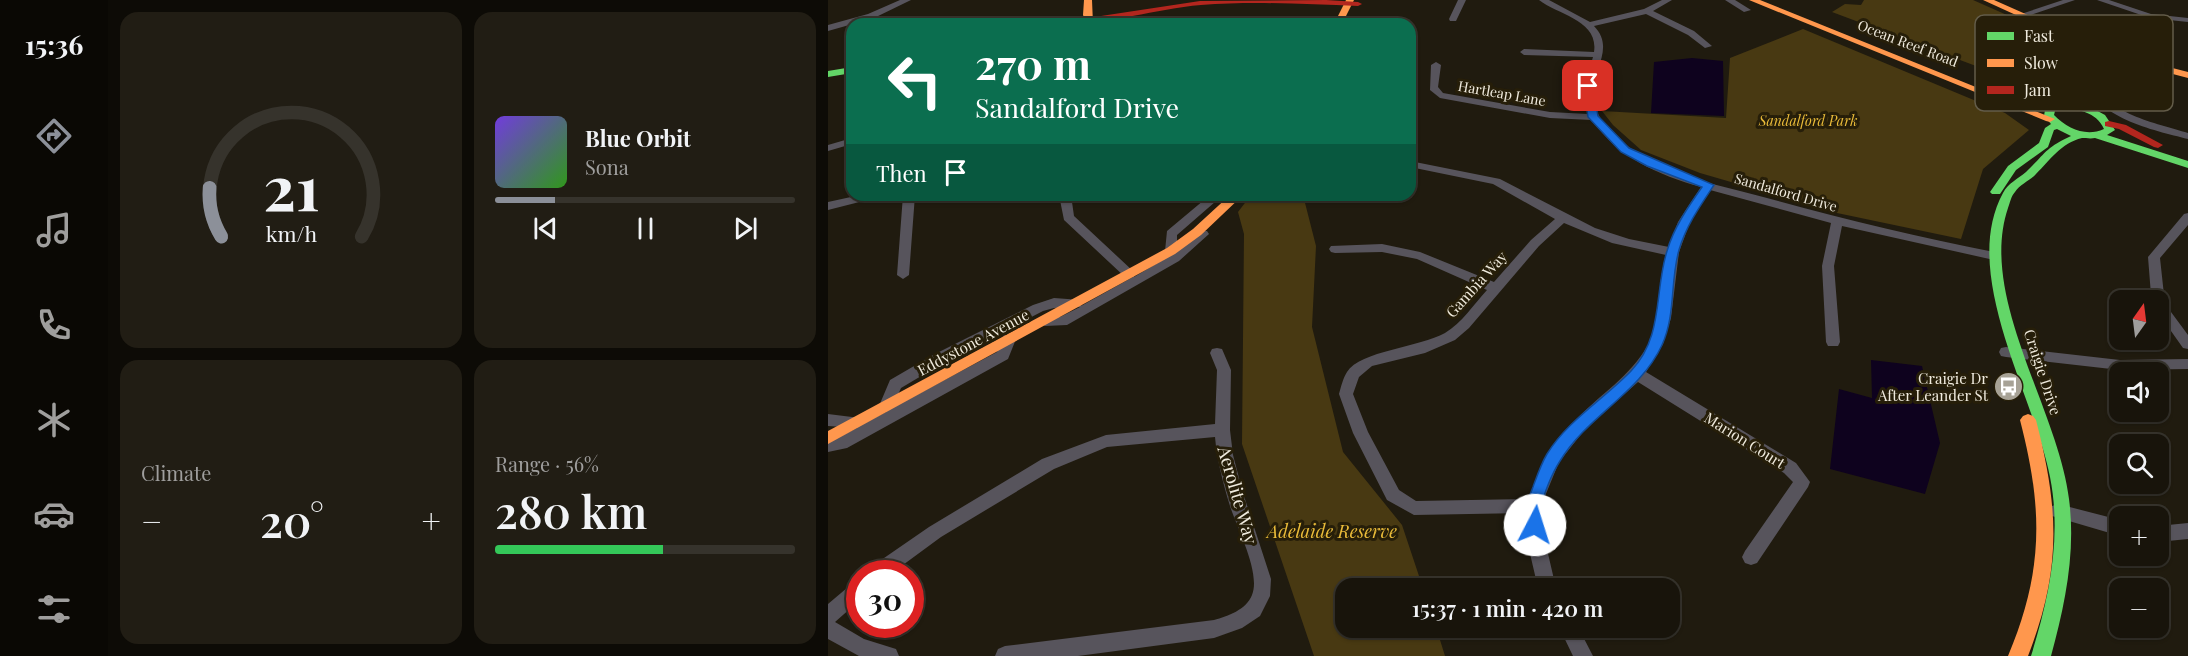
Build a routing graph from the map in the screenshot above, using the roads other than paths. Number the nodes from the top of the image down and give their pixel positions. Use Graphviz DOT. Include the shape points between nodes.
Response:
graph roads {
  1 [pos="907,0"];
  2 [pos="1088,0"];
  3 [pos="1462,0"];
  4 [pos="1543,0"];
  5 [pos="1668,0"];
  6 [pos="1729,0"];
  7 [pos="1778,0"];
  8 [pos="1987,0"];
  9 [pos="1996,0"];
  10 [pos="2072,0"];
  11 [pos="2101,0"];
  12 [pos="1236,1"];
  13 [pos="1353,4"];
  14 [pos="1750,5"];
  15 [pos="1647,11"];
  16 [pos="2025,14"];
  17 [pos="2147,15"];
  18 [pos="863,18"];
  19 [pos="1087,18"];
  20 [pos="1108,18"];
  21 [pos="1342,18"];
  22 [pos="2173,18"];
  23 [pos="1453,19"];
  24 [pos="2188,20"];
  25 [pos="846,23"];
  26 [pos="1589,25"];
  27 [pos="828,28"];
  28 [pos="1708,46"];
  29 [pos="1524,52"];
  30 [pos="1599,55"];
  31 [pos="1436,65"];
  32 [pos="846,69"];
  33 [pos="2173,69"];
  34 [pos="828,72"];
  35 [pos="2188,73"];
  36 [pos="1975,76"];
  37 [pos="1975,92"];
  38 [pos="2025,111"];
  39 [pos="2050,111"];
  40 [pos="2090,111"];
  41 [pos="2121,111"];
  42 [pos="1593,117"];
  43 [pos="2054,122"];
  44 [pos="2109,124"];
  45 [pos="2081,134"];
  46 [pos="2096,135"];
  47 [pos="2188,136"];
  48 [pos="846,143"];
  49 [pos="828,148"];
  50 [pos="2188,157"];
  51 [pos="1416,165"];
  52 [pos="2188,165"];
  53 [pos="1708,185"];
  54 [pos="849,201"];
  55 [pos="909,201"];
  56 [pos="1066,201"];
  57 [pos="1210,201"];
  58 [pos="1231,201"];
  59 [pos="828,206"];
  60 [pos="2188,217"];
  61 [pos="1563,218"];
  62 [pos="1209,221"];
  63 [pos="1837,222"];
  64 [pos="1335,249"];
  65 [pos="1171,251"];
  66 [pos="1673,252"];
  67 [pos="1989,255"];
  68 [pos="1128,274"];
  69 [pos="903,275"];
  70 [pos="1495,288"];
  71 [pos="1076,303"];
  72 [pos="1045,321"];
  73 [pos="1009,339"];
  74 [pos="1833,342"];
  75 [pos="2188,344"];
  76 [pos="1217,353"];
  77 [pos="2012,353"];
  78 [pos="2188,364"];
  79 [pos="1637,374"];
  80 [pos="886,406"];
  81 [pos="828,420"];
  82 [pos="855,422"];
  83 [pos="1222,430"];
  84 [pos="828,438"];
  85 [pos="828,446"];
  86 [pos="1533,506"];
  87 [pos="2055,510"];
  88 [pos="2109,525"];
  89 [pos="2188,531"];
  90 [pos="2169,533"];
  91 [pos="1751,557"];
  92 [pos="895,560"];
  93 [pos="1545,578"];
  94 [pos="846,600"];
  95 [pos="828,616"];
  96 [pos="828,629"];
  97 [pos="1574,638"];
  98 [pos="2020,655"];
  99 [pos="889,656"];
  100 [pos="1005,656"];
  101 [pos="1583,656"];
  102 [pos="2041,656"];
  1 -- 18 [label="street"];
  2 -- 19 [label="main road"];
  3 -- 23 [label="street"];
  4 -- 26 [label="street"];
  5 -- 15 [label="street"];
  6 -- 14 [label="street"];
  7 -- 36 [label="main road, Ocean Reef Road"];
  8 -- 16 [label="main road"];
  9 -- 16 [label="main road"];
  10 -- 16 [label="street"];
  11 -- 17 [label="street"];
  12 -- 13 [label="main road"];
  12 -- 20 [label="main road" via="1169,6"];
  13 -- 21 [label="main road"];
  14 -- 37 [label="main road, Ocean Reef Road"];
  15 -- 26 [label="street"];
  15 -- 28 [label="street"];
  22 -- 24 [label="street"];
  25 -- 27 [label="street"];
  26 -- 30 [label="street" via="1599,45"];
  29 -- 30 [label="street"];
  30 -- 42 [label="street" via="1588,86"];
  31 -- 42 [label="street, Hartleap Lane" via="1433,88 1440,95 1550,115"];
  32 -- 34 [label="main road"];
  33 -- 35 [label="main road"];
  38 -- 43 [label="main road, Ocean Reef Road"];
  39 -- 43 [label="main road, Craigie Drive"];
  40 -- 44 [label="main road, Ocean Reef Road"];
  41 -- 47 [label="street"];
  42 -- 53 [label="street, Sandalford Drive" via="1625,150"];
  43 -- 45 [label="main road, Ocean Reef Road"];
  43 -- 67 [label="main road, Craigie Drive" via="2044,145 2012,168 1995,195 1986,214"];
  44 -- 46 [label="main road" via="2108,132"];
  44 -- 50 [label="main road"];
  45 -- 46 [label="main road"];
  45 -- 67 [label="main road, Craigie Drive" via="2041,158 2007,194"];
  46 -- 52 [label="main road"];
  48 -- 49 [label="street"];
  51 -- 61 [label="street" via="1496,181"];
  53 -- 63 [label="street, Sandalford Drive"];
  53 -- 66 [label="street" via="1684,222"];
  54 -- 59 [label="street"];
  55 -- 69 [label="street"];
  56 -- 68 [label="street" via="1068,217"];
  57 -- 65 [label="street" via="1171,234"];
  58 -- 62 [label="main road, Eddystone Avenue"];
  60 -- 75 [label="street" via="2154,257 2154,287 2163,315"];
  61 -- 66 [label="street" via="1597,235"];
  61 -- 70 [label="street, Gambia Way"];
  62 -- 65 [label="main road, Eddystone Avenue"];
  62 -- 72 [label="street, Eddystone Avenue" via="1209,230 1150,274 1062,322"];
  63 -- 67 [label="street, Sandalford Drive"];
  63 -- 74 [label="street" via="1828,266"];
  64 -- 70 [label="street" via="1382,249 1420,256"];
  65 -- 68 [label="main road, Eddystone Avenue"];
  66 -- 79 [label="street" via="1664,318 1656,344"];
  67 -- 77 [label="main road, Craigie Drive"];
  68 -- 71 [label="main road, Eddystone Avenue"];
  70 -- 86 [label="street, Gambia Way" via="1450,336 1420,349 1368,362 1353,374 1346,394 1393,495 1414,508"];
  71 -- 72 [label="main road, Eddystone Avenue"];
  71 -- 80 [label="street, Eddystone Avenue" via="1038,308 938,359 895,384"];
  72 -- 73 [label="main road, Eddystone Avenue"];
  73 -- 80 [label="main road, Eddystone Avenue"];
  73 -- 85 [label="street, Eddystone Avenue" via="1003,355 842,443"];
  76 -- 83 [label="street" via="1224,370"];
  77 -- 78 [label="street" via="2120,365"];
  77 -- 87 [label="main road, Craigie Drive"];
  79 -- 86 [label="street" via="1581,424 1553,458"];
  79 -- 91 [label="street, Marion Court" via="1790,468 1802,482"];
  80 -- 82 [label="main road, Eddystone Avenue"];
  81 -- 82 [label="street"];
  82 -- 84 [label="main road, Eddystone Avenue"];
  83 -- 92 [label="street, Aerolite Way" via="1106,441 1048,464"];
  83 -- 100 [label="street, Aerolite Way" via="1232,479 1263,578 1261,597 1253,610 1236,623 1214,629"];
  86 -- 93 [label="street"];
  87 -- 88 [label="street"];
  87 -- 98 [label="main road, Craigie Drive" via="2037,610"];
  87 -- 102 [label="main road, Craigie Drive" via="2062,574"];
  89 -- 90 [label="street"];
  94 -- 95 [label="street"];
  96 -- 99 [label="street" via="860,647"];
  97 -- 101 [label="street"];
}
